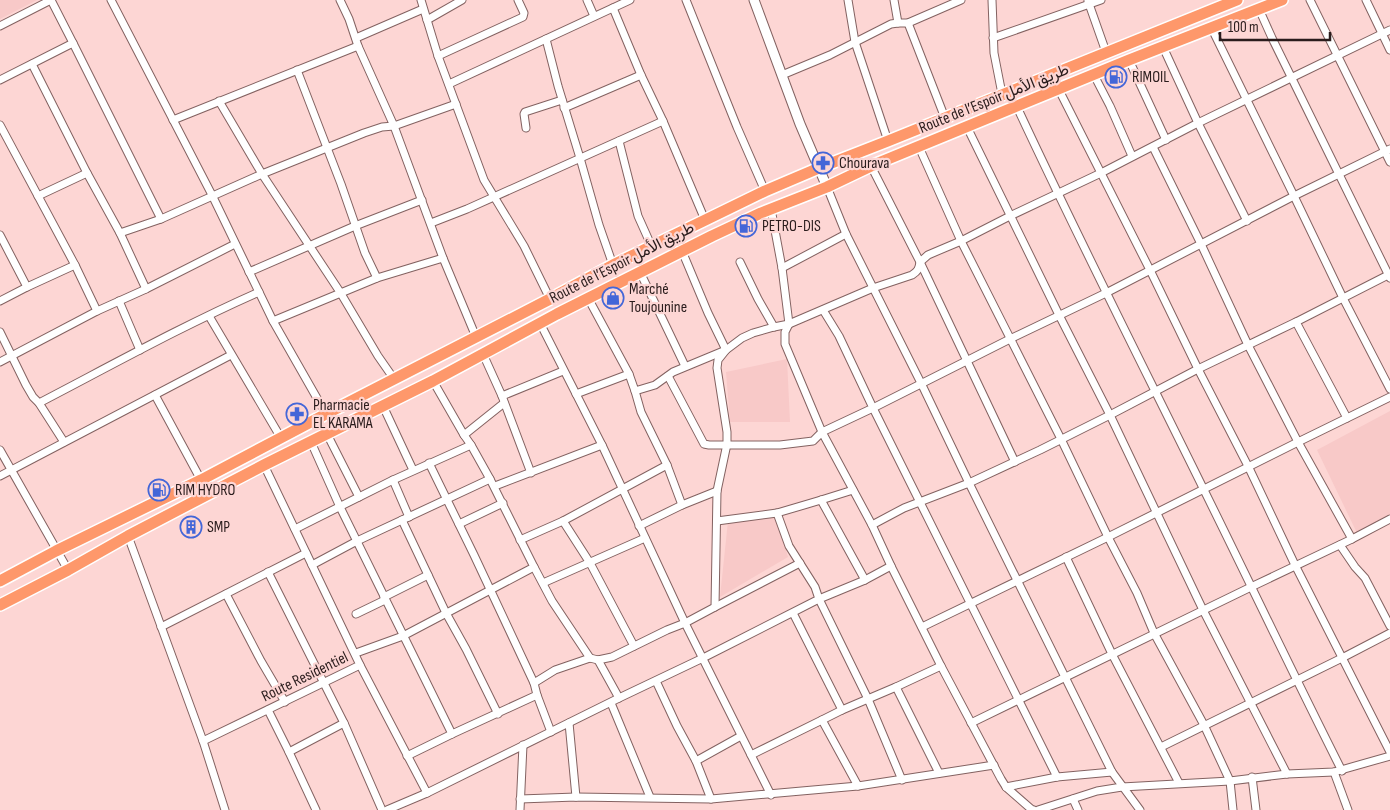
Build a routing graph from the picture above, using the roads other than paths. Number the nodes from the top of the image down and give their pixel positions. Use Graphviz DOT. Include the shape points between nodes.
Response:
graph roads {
  1 [pos="51,0"];
  2 [pos="111,0"];
  3 [pos="421,0"];
  4 [pos="462,0"];
  5 [pos="518,0"];
  6 [pos="587,0"];
  7 [pos="630,0"];
  8 [pos="686,0"];
  9 [pos="754,0"];
  10 [pos="848,0"];
  11 [pos="894,0"];
  12 [pos="961,0"];
  13 [pos="992,0"];
  14 [pos="1101,0"];
  15 [pos="1237,0"];
  16 [pos="1282,0"];
  17 [pos="1310,0"];
  18 [pos="1366,0"];
  19 [pos="342,1"];
  20 [pos="1088,2"];
  21 [pos="613,8"];
  22 [pos="424,9"];
  23 [pos="1259,9"];
  24 [pos="594,16"];
  25 [pos="427,20"];
  26 [pos="898,23"];
  27 [pos="908,23"];
  28 [pos="0,26"];
  29 [pos="1211,27"];
  30 [pos="1390,30"];
  31 [pos="1382,34"];
  32 [pos="356,38"];
  33 [pos="993,38"];
  34 [pos="546,40"];
  35 [pos="855,42"];
  36 [pos="73,43"];
  37 [pos="358,46"];
  38 [pos="1163,47"];
  39 [pos="1390,50"];
  40 [pos="1106,52"];
  41 [pos="438,56"];
  42 [pos="1338,56"];
  43 [pos="1129,60"];
  44 [pos="32,64"];
  45 [pos="297,70"];
  46 [pos="641,75"];
  47 [pos="782,75"];
  48 [pos="1094,75"];
  49 [pos="1292,78"];
  50 [pos="0,79"];
  51 [pos="449,84"];
  52 [pos="1059,90"];
  53 [pos="1002,94"];
  54 [pos="1246,101"];
  55 [pos="219,102"];
  56 [pos="456,104"];
  57 [pos="563,104"];
  58 [pos="1017,107"];
  59 [pos="945,118"];
  60 [pos="173,120"];
  61 [pos="663,121"];
  62 [pos="1198,123"];
  63 [pos="0,125"];
  64 [pos="394,126"];
  65 [pos="967,127"];
  66 [pos="526,128"];
  67 [pos="1166,140"];
  68 [pos="619,141"];
  69 [pos="888,141"];
  70 [pos="1152,146"];
  71 [pos="919,147"];
  72 [pos="327,148"];
  73 [pos="1387,150"];
  74 [pos="1132,156"];
  75 [pos="580,158"];
  76 [pos="1390,162"];
  77 [pos="871,166"];
  78 [pos="819,168"];
  79 [pos="86,173"];
  80 [pos="1101,173"];
  81 [pos="262,174"];
  82 [pos="1339,174"];
  83 [pos="827,187"];
  84 [pos="765,192"];
  85 [pos="1058,193"];
  86 [pos="212,195"];
  87 [pos="38,196"];
  88 [pos="1294,196"];
  89 [pos="495,197"];
  90 [pos="422,200"];
  91 [pos="771,209"];
  92 [pos="1010,216"];
  93 [pos="161,219"];
  94 [pos="705,220"];
  95 [pos="1247,221"];
  96 [pos="430,223"];
  97 [pos="355,226"];
  98 [pos="120,233"];
  99 [pos="0,234"];
  100 [pos="846,234"];
  101 [pos="962,241"];
  102 [pos="235,244"];
  103 [pos="1202,244"];
  104 [pos="650,245"];
  105 [pos="310,246"];
  106 [pos="682,251"];
  107 [pos="443,258"];
  108 [pos="740,262"];
  109 [pos="920,262"];
  110 [pos="75,265"];
  111 [pos="613,265"];
  112 [pos="782,268"];
  113 [pos="1150,270"];
  114 [pos="249,272"];
  115 [pos="640,272"];
  116 [pos="1389,276"];
  117 [pos="376,278"];
  118 [pos="27,287"];
  119 [pos="146,288"];
  120 [pos="873,288"];
  121 [pos="259,292"];
  122 [pos="340,292"];
  123 [pos="1106,293"];
  124 [pos="588,298"];
  125 [pos="1343,298"];
  126 [pos="550,299"];
  127 [pos="0,301"];
  128 [pos="119,301"];
  129 [pos="823,310"];
  130 [pos="97,311"];
  131 [pos="209,316"];
  132 [pos="1059,316"];
  133 [pos="273,321"];
  134 [pos="1296,322"];
  135 [pos="540,323"];
  136 [pos="789,324"];
  137 [pos="774,327"];
  138 [pos="0,332"];
  139 [pos="476,337"];
  140 [pos="1010,339"];
  141 [pos="1248,345"];
  142 [pos="140,350"];
  143 [pos="726,350"];
  144 [pos="483,354"];
  145 [pos="231,355"];
  146 [pos="13,356"];
  147 [pos="966,361"];
  148 [pos="0,362"];
  149 [pos="685,366"];
  150 [pos="1198,369"];
  151 [pos="563,371"];
  152 [pos="629,374"];
  153 [pos="668,376"];
  154 [pos="394,379"];
  155 [pos="432,381"];
  156 [pos="922,384"];
  157 [pos="1390,389"];
  158 [pos="635,391"];
  159 [pos="1154,391"];
  160 [pos="576,394"];
  161 [pos="155,395"];
  162 [pos="1390,397"];
  163 [pos="503,400"];
  164 [pos="39,403"];
  165 [pos="383,406"];
  166 [pos="873,408"];
  167 [pos="326,414"];
  168 [pos="1110,415"];
  169 [pos="1347,418"];
  170 [pos="822,432"];
  171 [pos="327,434"];
  172 [pos="464,435"];
  173 [pos="281,438"];
  174 [pos="1061,439"];
  175 [pos="64,442"];
  176 [pos="311,442"];
  177 [pos="1298,442"];
  178 [pos="727,444"];
  179 [pos="471,445"];
  180 [pos="602,445"];
  181 [pos="0,450"];
  182 [pos="1015,462"];
  183 [pos="429,463"];
  184 [pos="264,465"];
  185 [pos="667,465"];
  186 [pos="1249,468"];
  187 [pos="11,470"];
  188 [pos="413,470"];
  189 [pos="531,473"];
  190 [pos="0,476"];
  191 [pos="490,479"];
  192 [pos="200,480"];
  193 [pos="393,480"];
  194 [pos="968,483"];
  195 [pos="495,486"];
  196 [pos="622,488"];
  197 [pos="854,490"];
  198 [pos="1204,490"];
  199 [pos="718,491"];
  200 [pos="359,497"];
  201 [pos="447,499"];
  202 [pos="821,500"];
  203 [pos="921,502"];
  204 [pos="503,503"];
  205 [pos="682,505"];
  206 [pos="340,507"];
  207 [pos="777,513"];
  208 [pos="1157,513"];
  209 [pos="405,518"];
  210 [pos="1390,520"];
  211 [pos="563,521"];
  212 [pos="717,521"];
  213 [pos="459,524"];
  214 [pos="872,525"];
  215 [pos="640,526"];
  216 [pos="295,529"];
  217 [pos="128,536"];
  218 [pos="1108,537"];
  219 [pos="646,538"];
  220 [pos="1352,539"];
  221 [pos="520,540"];
  222 [pos="357,542"];
  223 [pos="1340,545"];
  224 [pos="56,551"];
  225 [pos="306,552"];
  226 [pos="1066,557"];
  227 [pos="590,563"];
  228 [pos="800,563"];
  229 [pos="312,565"];
  230 [pos="1296,565"];
  231 [pos="891,566"];
  232 [pos="534,567"];
  233 [pos="68,570"];
  234 [pos="268,572"];
  235 [pos="428,575"];
  236 [pos="865,580"];
  237 [pos="0,581"];
  238 [pos="1018,581"];
  239 [pos="543,584"];
  240 [pos="1251,587"];
  241 [pos="490,590"];
  242 [pos="226,594"];
  243 [pos="385,598"];
  244 [pos="819,599"];
  245 [pos="971,603"];
  246 [pos="0,605"];
  247 [pos="715,607"];
  248 [pos="1203,610"];
  249 [pos="446,612"];
  250 [pos="793,613"];
  251 [pos="356,614"];
  252 [pos="685,623"];
  253 [pos="1390,626"];
  254 [pos="161,627"];
  255 [pos="922,627"];
  256 [pos="1390,633"];
  257 [pos="1154,634"];
  258 [pos="403,636"];
  259 [pos="634,646"];
  260 [pos="356,653"];
  261 [pos="1112,654"];
  262 [pos="590,658"];
  263 [pos="703,658"];
  264 [pos="1342,658"];
  265 [pos="598,660"];
  266 [pos="360,665"];
  267 [pos="941,666"];
  268 [pos="1065,677"];
  269 [pos="1296,680"];
  270 [pos="656,681"];
  271 [pos="534,683"];
  272 [pos="324,684"];
  273 [pos="896,687"];
  274 [pos="537,695"];
  275 [pos="619,698"];
  276 [pos="868,699"];
  277 [pos="1019,700"];
  278 [pos="285,702"];
  279 [pos="1250,702"];
  280 [pos="611,703"];
  281 [pos="268,710"];
  282 [pos="842,710"];
  283 [pos="498,714"];
  284 [pos="822,720"];
  285 [pos="569,723"];
  286 [pos="971,723"];
  287 [pos="344,724"];
  288 [pos="1204,725"];
  289 [pos="551,732"];
  290 [pos="452,734"];
  291 [pos="741,736"];
  292 [pos="203,742"];
  293 [pos="523,746"];
  294 [pos="1161,746"];
  295 [pos="289,752"];
  296 [pos="1390,754"];
  297 [pos="751,755"];
  298 [pos="408,756"];
  299 [pos="696,761"];
  300 [pos="994,765"];
  301 [pos="1342,771"];
  302 [pos="1112,772"];
  303 [pos="1334,772"];
  304 [pos="939,773"];
  305 [pos="1287,774"];
  306 [pos="1252,777"];
  307 [pos="1057,778"];
  308 [pos="902,780"];
  309 [pos="1230,780"];
  310 [pos="1179,783"];
  311 [pos="858,786"];
  312 [pos="1122,787"];
  313 [pos="1006,788"];
  314 [pos="427,793"];
  315 [pos="771,794"];
  316 [pos="576,796"];
  317 [pos="650,797"];
  318 [pos="520,799"];
  319 [pos="710,799"];
  320 [pos="1073,799"];
  321 [pos="225,810"];
  322 [pos="316,810"];
  323 [pos="382,810"];
  324 [pos="387,810"];
  325 [pos="520,810"];
  326 [pos="1034,810"];
  327 [pos="1038,810"];
  328 [pos="1078,810"];
  329 [pos="1140,810"];
  330 [pos="1233,810"];
  331 [pos="1256,810"];
  332 [pos="1348,810"];
  1 -- 28 [label="street"];
  1 -- 36 [label="street"];
  2 -- 60 [label="street"];
  3 -- 22 [label="street"];
  4 -- 25 [label="street"];
  5 -- 41 [label="street" via="524,13 518,21"];
  6 -- 24 [label="street"];
  7 -- 21 [label="street"];
  8 -- 84 [label="street"];
  9 -- 47 [label="street"];
  10 -- 35 [label="street"];
  11 -- 26 [label="street"];
  12 -- 27 [label="street"];
  13 -- 33 [label="street"];
  14 -- 20 [label="street"];
  15 -- 40 [label="highway, Route de l’Espoir طريق الأمل"];
  16 -- 23 [label="highway, Route de l’Espoir طريق الأمل"];
  17 -- 42 [label="street"];
  18 -- 31 [label="street"];
  19 -- 32 [label="street"];
  20 -- 33 [label="street"];
  20 -- 40 [label="street"];
  21 -- 24 [label="street"];
  21 -- 46 [label="street"];
  22 -- 25 [label="street"];
  22 -- 32 [label="street"];
  23 -- 29 [label="highway, Route de l’Espoir طريق الأمل"];
  23 -- 49 [label="street"];
  24 -- 34 [label="street"];
  25 -- 41 [label="street"];
  26 -- 27 [label="street"];
  26 -- 35 [label="street"];
  27 -- 59 [label="street"];
  29 -- 38 [label="highway, Route de l’Espoir طريق الأمل"];
  29 -- 54 [label="street"];
  30 -- 31 [label="street"];
  31 -- 39 [label="street"];
  31 -- 42 [label="street"];
  32 -- 37 [label="street"];
  33 -- 53 [label="street"];
  34 -- 51 [label="street"];
  34 -- 57 [label="street"];
  35 -- 47 [label="street"];
  35 -- 69 [label="street"];
  36 -- 44 [label="street"];
  36 -- 93 [label="street"];
  37 -- 45 [label="street"];
  37 -- 64 [label="street"];
  38 -- 43 [label="highway, Route de l’Espoir طريق الأمل"];
  38 -- 62 [label="street"];
  40 -- 53 [label="highway, Route de l’Espoir طريق الأمل"];
  41 -- 51 [label="street"];
  42 -- 49 [label="street"];
  42 -- 73 [label="street"];
  43 -- 48 [label="highway, Route de l’Espoir طريق الأمل"];
  43 -- 67 [label="street"];
  44 -- 50 [label="street"];
  44 -- 79 [label="street"];
  45 -- 55 [label="street"];
  45 -- 72 [label="street"];
  46 -- 57 [label="street"];
  46 -- 61 [label="street"];
  47 -- 78 [label="street"];
  48 -- 52 [label="highway, Route de l’Espoir طريق الأمل"];
  48 -- 74 [label="street"];
  49 -- 54 [label="street"];
  49 -- 82 [label="street"];
  51 -- 56 [label="street"];
  52 -- 58 [label="highway, Route de l’Espoir طريق الأمل"];
  52 -- 80 [label="street"];
  53 -- 59 [label="highway, Route de l’Espoir طريق الأمل"];
  54 -- 62 [label="street"];
  54 -- 88 [label="street"];
  55 -- 60 [label="street"];
  55 -- 81 [label="street"];
  56 -- 64 [label="street"];
  56 -- 89 [label="street" via="484,180"];
  57 -- 66 [label="street" via="525,112"];
  57 -- 75 [label="street"];
  58 -- 65 [label="highway, Route de l’Espoir طريق الأمل"];
  58 -- 85 [label="street"];
  59 -- 69 [label="highway, Route de l’Espoir طريق الأمل"];
  60 -- 86 [label="street"];
  61 -- 68 [label="street"];
  61 -- 94 [label="street"];
  62 -- 67 [label="street"];
  62 -- 95 [label="street"];
  63 -- 87 [label="street"];
  64 -- 72 [label="street" via="372,130"];
  64 -- 90 [label="street"];
  65 -- 71 [label="highway, Route de l’Espoir طريق الأمل"];
  65 -- 92 [label="street"];
  67 -- 70 [label="street"];
  68 -- 75 [label="street"];
  68 -- 104 [label="street" via="638,216"];
  69 -- 78 [label="highway, Route de l’Espoir طريق الأمل"];
  70 -- 74 [label="street"];
  70 -- 103 [label="street"];
  71 -- 77 [label="highway, Route de l’Espoir طريق الأمل"];
  71 -- 101 [label="street"];
  72 -- 81 [label="street"];
  72 -- 97 [label="street"];
  73 -- 76 [label="street"];
  73 -- 82 [label="street"];
  74 -- 80 [label="street"];
  75 -- 89 [label="street"];
  75 -- 111 [label="street"];
  77 -- 83 [label="highway, Route de l’Espoir طريق الأمل"];
  77 -- 109 [label="street"];
  78 -- 83 [label="street"];
  78 -- 84 [label="highway, Route de l’Espoir طريق الأمل"];
  79 -- 87 [label="street"];
  79 -- 98 [label="street"];
  80 -- 85 [label="street"];
  80 -- 113 [label="street"];
  81 -- 86 [label="street"];
  81 -- 105 [label="street"];
  82 -- 88 [label="street"];
  82 -- 116 [label="street"];
  83 -- 91 [label="highway, Route de l’Espoir طريق الأمل"];
  83 -- 100 [label="street"];
  84 -- 94 [label="highway, Route de l’Espoir طريق الأمل"];
  85 -- 92 [label="street"];
  85 -- 123 [label="street"];
  86 -- 93 [label="street"];
  86 -- 102 [label="street"];
  87 -- 110 [label="street"];
  88 -- 95 [label="street"];
  88 -- 125 [label="street"];
  89 -- 96 [label="street"];
  89 -- 126 [label="street"];
  90 -- 96 [label="street"];
  90 -- 97 [label="street"];
  91 -- 106 [label="highway, Route de l’Espoir طريق الأمل"];
  91 -- 112 [label="street"];
  92 -- 101 [label="street"];
  92 -- 132 [label="street"];
  93 -- 98 [label="street"];
  94 -- 104 [label="highway, Route de l’Espoir طريق الأمل"];
  95 -- 103 [label="street"];
  96 -- 107 [label="street"];
  97 -- 105 [label="street"];
  97 -- 117 [label="street"];
  98 -- 119 [label="street"];
  99 -- 118 [label="street"];
  100 -- 112 [label="street"];
  100 -- 120 [label="street"];
  101 -- 109 [label="street" via="928,255"];
  101 -- 140 [label="street"];
  102 -- 114 [label="street"];
  102 -- 119 [label="street"];
  103 -- 113 [label="street"];
  103 -- 141 [label="street"];
  104 -- 111 [label="highway, Route de l’Espoir طريق الأمل"];
  105 -- 114 [label="street"];
  105 -- 122 [label="street"];
  106 -- 115 [label="highway, Route de l’Espoir طريق الأمل"];
  106 -- 143 [label="street"];
  107 -- 117 [label="street"];
  107 -- 139 [label="street"];
  108 -- 137 [label="street"];
  109 -- 120 [label="street" via="917,272 912,275"];
  109 -- 147 [label="street"];
  110 -- 118 [label="street"];
  110 -- 130 [label="street"];
  111 -- 126 [label="highway, Route de l’Espoir طريق الأمل"];
  112 -- 136 [label="street"];
  113 -- 123 [label="street"];
  113 -- 150 [label="street"];
  114 -- 121 [label="street"];
  115 -- 124 [label="highway, Route de l’Espoir طريق الأمل"];
  115 -- 149 [label="street"];
  116 -- 125 [label="street"];
  117 -- 122 [label="street"];
  118 -- 127 [label="street"];
  119 -- 128 [label="street"];
  120 -- 129 [label="street"];
  120 -- 156 [label="street"];
  121 -- 131 [label="street"];
  121 -- 133 [label="street"];
  122 -- 133 [label="street"];
  122 -- 154 [label="street"];
  123 -- 132 [label="street"];
  123 -- 159 [label="street"];
  124 -- 135 [label="highway, Route de l’Espoir طريق الأمل"];
  124 -- 152 [label="street"];
  125 -- 134 [label="street"];
  125 -- 157 [label="street"];
  126 -- 139 [label="highway, Route de l’Espoir طريق الأمل"];
  128 -- 130 [label="street"];
  128 -- 142 [label="street"];
  129 -- 136 [label="street"];
  129 -- 166 [label="street" via="851,359"];
  130 -- 146 [label="street"];
  131 -- 142 [label="street"];
  131 -- 145 [label="street"];
  132 -- 140 [label="street"];
  132 -- 168 [label="street"];
  133 -- 167 [label="street"];
  134 -- 141 [label="street"];
  134 -- 169 [label="street"];
  135 -- 144 [label="highway, Route de l’Espoir طريق الأمل"];
  135 -- 151 [label="street"];
  136 -- 137 [label="street"];
  136 -- 170 [label="street" via="785,344"];
  137 -- 143 [label="street" via="742,338"];
  138 -- 146 [label="street"];
  139 -- 154 [label="highway, Route de l’Espoir طريق الأمل"];
  140 -- 147 [label="street"];
  140 -- 174 [label="street"];
  141 -- 150 [label="street"];
  141 -- 177 [label="street"];
  142 -- 164 [label="street"];
  143 -- 149 [label="street"];
  143 -- 178 [label="street" via="718,360 717,368"];
  144 -- 155 [label="highway, Route de l’Espoir طريق الأمل"];
  144 -- 163 [label="street"];
  145 -- 161 [label="street"];
  145 -- 173 [label="street"];
  146 -- 148 [label="street"];
  146 -- 164 [label="street" via="26,385"];
  147 -- 156 [label="street"];
  147 -- 182 [label="street"];
  149 -- 153 [label="street"];
  150 -- 159 [label="street"];
  150 -- 186 [label="street"];
  151 -- 160 [label="street"];
  151 -- 163 [label="street"];
  152 -- 158 [label="street"];
  152 -- 160 [label="street"];
  153 -- 158 [label="street"];
  153 -- 178 [label="street" via="704,444"];
  154 -- 167 [label="highway, Route de l’Espoir طريق الأمل"];
  155 -- 165 [label="highway, Route de l’Espoir طريق الأمل"];
  155 -- 172 [label="street"];
  156 -- 166 [label="street"];
  156 -- 194 [label="street"];
  158 -- 185 [label="street" via="641,412"];
  159 -- 168 [label="street"];
  159 -- 198 [label="street"];
  160 -- 180 [label="street"];
  161 -- 175 [label="street"];
  161 -- 192 [label="street"];
  162 -- 169 [label="street"];
  163 -- 172 [label="street"];
  163 -- 189 [label="street"];
  164 -- 175 [label="street"];
  165 -- 171 [label="highway, Route de l’Espoir طريق الأمل"];
  165 -- 188 [label="street"];
  166 -- 170 [label="street"];
  166 -- 203 [label="street"];
  167 -- 173 [label="highway, Route de l’Espoir طريق الأمل"];
  168 -- 174 [label="street"];
  168 -- 208 [label="street"];
  169 -- 177 [label="street"];
  170 -- 178 [label="street" via="815,440 806,442"];
  170 -- 197 [label="street"];
  171 -- 176 [label="highway, Route de l’Espoir طريق الأمل"];
  171 -- 200 [label="street"];
  172 -- 179 [label="street"];
  173 -- 192 [label="highway, Route de l’Espoir طريق الأمل"];
  174 -- 182 [label="street"];
  174 -- 218 [label="street"];
  175 -- 187 [label="street"];
  176 -- 184 [label="highway, Route de l’Espoir طريق الأمل"];
  176 -- 206 [label="street"];
  177 -- 186 [label="street"];
  177 -- 220 [label="street"];
  178 -- 199 [label="street"];
  179 -- 183 [label="street"];
  179 -- 191 [label="street"];
  180 -- 189 [label="street"];
  180 -- 196 [label="street"];
  181 -- 187 [label="street"];
  182 -- 194 [label="street"];
  183 -- 188 [label="street"];
  183 -- 201 [label="street"];
  184 -- 216 [label="street, Route Residentiel"];
  184 -- 217 [label="highway, Route de l’Espoir طريق الأمل"];
  185 -- 196 [label="street"];
  185 -- 205 [label="street"];
  186 -- 198 [label="street"];
  186 -- 230 [label="street"];
  187 -- 190 [label="street"];
  187 -- 224 [label="street"];
  188 -- 193 [label="street"];
  189 -- 195 [label="street"];
  191 -- 195 [label="street"];
  191 -- 201 [label="street"];
  192 -- 224 [label="highway, Route de l’Espoir طريق الأمل"];
  193 -- 200 [label="street"];
  193 -- 209 [label="street"];
  194 -- 203 [label="street"];
  194 -- 238 [label="street"];
  195 -- 204 [label="street"];
  196 -- 211 [label="street"];
  196 -- 215 [label="street"];
  197 -- 202 [label="street"];
  197 -- 214 [label="street"];
  198 -- 208 [label="street"];
  198 -- 240 [label="street"];
  199 -- 205 [label="street"];
  199 -- 212 [label="street"];
  200 -- 206 [label="street"];
  201 -- 209 [label="street"];
  201 -- 213 [label="street"];
  202 -- 207 [label="street"];
  202 -- 236 [label="street"];
  203 -- 214 [label="street"];
  203 -- 245 [label="street"];
  204 -- 213 [label="street"];
  204 -- 221 [label="street"];
  205 -- 215 [label="street"];
  206 -- 216 [label="street"];
  206 -- 222 [label="street"];
  207 -- 212 [label="street"];
  207 -- 228 [label="street"];
  208 -- 218 [label="street"];
  208 -- 248 [label="street"];
  209 -- 222 [label="street"];
  209 -- 235 [label="street"];
  210 -- 220 [label="street"];
  211 -- 221 [label="street"];
  211 -- 227 [label="street"];
  212 -- 247 [label="street"];
  213 -- 241 [label="street"];
  214 -- 231 [label="street"];
  215 -- 219 [label="street"];
  216 -- 225 [label="street, Route Residentiel"];
  217 -- 233 [label="highway, Route de l’Espoir طريق الأمل"];
  217 -- 254 [label="street"];
  218 -- 226 [label="street"];
  218 -- 257 [label="street"];
  219 -- 227 [label="street"];
  219 -- 252 [label="street"];
  220 -- 223 [label="street"];
  221 -- 232 [label="street"];
  222 -- 229 [label="street"];
  222 -- 243 [label="street"];
  223 -- 230 [label="street"];
  223 -- 253 [label="street" via="1364,578"];
  224 -- 233 [label="street"];
  224 -- 237 [label="highway, Route de l’Espoir طريق الأمل"];
  225 -- 229 [label="street, Route Residentiel"];
  225 -- 234 [label="street"];
  226 -- 238 [label="street"];
  226 -- 261 [label="street"];
  227 -- 239 [label="street"];
  227 -- 259 [label="street"];
  228 -- 244 [label="street"];
  228 -- 247 [label="street"];
  229 -- 260 [label="street, Route Residentiel"];
  230 -- 240 [label="street"];
  230 -- 264 [label="street"];
  231 -- 236 [label="street"];
  231 -- 255 [label="street"];
  232 -- 239 [label="street"];
  232 -- 241 [label="street"];
  233 -- 246 [label="highway, Route de l’Espoir طريق الأمل"];
  234 -- 242 [label="street"];
  234 -- 272 [label="street"];
  235 -- 243 [label="street"];
  235 -- 249 [label="street"];
  236 -- 244 [label="street"];
  238 -- 245 [label="street"];
  238 -- 268 [label="street"];
  239 -- 262 [label="street"];
  240 -- 248 [label="street"];
  240 -- 269 [label="street"];
  241 -- 249 [label="street"];
  241 -- 271 [label="street"];
  242 -- 254 [label="street"];
  242 -- 278 [label="street"];
  243 -- 251 [label="street"];
  243 -- 258 [label="street"];
  244 -- 250 [label="street"];
  244 -- 276 [label="street"];
  245 -- 255 [label="street"];
  245 -- 277 [label="street"];
  247 -- 252 [label="street"];
  248 -- 257 [label="street"];
  248 -- 279 [label="street"];
  249 -- 258 [label="street"];
  249 -- 283 [label="street"];
  250 -- 263 [label="street"];
  250 -- 282 [label="street"];
  252 -- 259 [label="street"];
  252 -- 263 [label="street"];
  254 -- 292 [label="street"];
  255 -- 267 [label="street"];
  256 -- 264 [label="street"];
  257 -- 261 [label="street"];
  257 -- 288 [label="street"];
  258 -- 260 [label="street"];
  258 -- 290 [label="street"];
  259 -- 265 [label="street"];
  260 -- 266 [label="street, Route Residentiel"];
  261 -- 268 [label="street"];
  261 -- 294 [label="street"];
  262 -- 265 [label="street"];
  262 -- 271 [label="street" via="555,670"];
  263 -- 270 [label="street"];
  263 -- 291 [label="street"];
  264 -- 269 [label="street"];
  264 -- 296 [label="street"];
  265 -- 275 [label="street"];
  266 -- 272 [label="street, Route Residentiel"];
  266 -- 298 [label="street"];
  267 -- 273 [label="street"];
  267 -- 286 [label="street"];
  268 -- 277 [label="street"];
  268 -- 302 [label="street"];
  269 -- 279 [label="street"];
  269 -- 301 [label="street"];
  270 -- 275 [label="street"];
  270 -- 299 [label="street"];
  271 -- 274 [label="street"];
  272 -- 278 [label="street, Route Residentiel"];
  272 -- 287 [label="street"];
  273 -- 276 [label="street"];
  273 -- 304 [label="street"];
  274 -- 283 [label="street"];
  274 -- 289 [label="street"];
  275 -- 280 [label="street"];
  276 -- 282 [label="street"];
  276 -- 308 [label="street"];
  277 -- 286 [label="street"];
  277 -- 307 [label="street"];
  278 -- 281 [label="street, Route Residentiel"];
  279 -- 288 [label="street"];
  279 -- 305 [label="street"];
  280 -- 285 [label="street"];
  280 -- 317 [label="street"];
  281 -- 292 [label="street, Route Residentiel"];
  281 -- 295 [label="street"];
  282 -- 284 [label="street"];
  283 -- 290 [label="street"];
  284 -- 297 [label="street"];
  284 -- 311 [label="street"];
  285 -- 289 [label="street"];
  285 -- 316 [label="street"];
  286 -- 300 [label="street"];
  287 -- 295 [label="street"];
  287 -- 323 [label="street"];
  288 -- 294 [label="street"];
  288 -- 309 [label="street"];
  289 -- 293 [label="street"];
  290 -- 298 [label="street"];
  291 -- 297 [label="street"];
  291 -- 299 [label="street"];
  292 -- 321 [label="street"];
  293 -- 314 [label="street"];
  293 -- 318 [label="street"];
  294 -- 310 [label="street"];
  295 -- 322 [label="street"];
  296 -- 301 [label="street"];
  297 -- 315 [label="street"];
  298 -- 314 [label="street"];
  299 -- 319 [label="street"];
  300 -- 304 [label="street"];
  300 -- 313 [label="street"];
  301 -- 303 [label="street"];
  302 -- 307 [label="street"];
  302 -- 312 [label="street"];
  303 -- 305 [label="street"];
  303 -- 332 [label="street"];
  304 -- 308 [label="street"];
  305 -- 306 [label="street"];
  306 -- 309 [label="street"];
  306 -- 331 [label="street"];
  307 -- 313 [label="street"];
  308 -- 311 [label="street"];
  309 -- 310 [label="street"];
  309 -- 330 [label="street"];
  310 -- 312 [label="street"];
  311 -- 315 [label="street"];
  312 -- 320 [label="street"];
  312 -- 329 [label="street"];
  313 -- 326 [label="street"];
  314 -- 324 [label="street"];
  315 -- 319 [label="street"];
  316 -- 317 [label="street"];
  316 -- 318 [label="street"];
  317 -- 319 [label="street"];
  318 -- 325 [label="street"];
  320 -- 327 [label="street"];
  320 -- 328 [label="street"];
}
